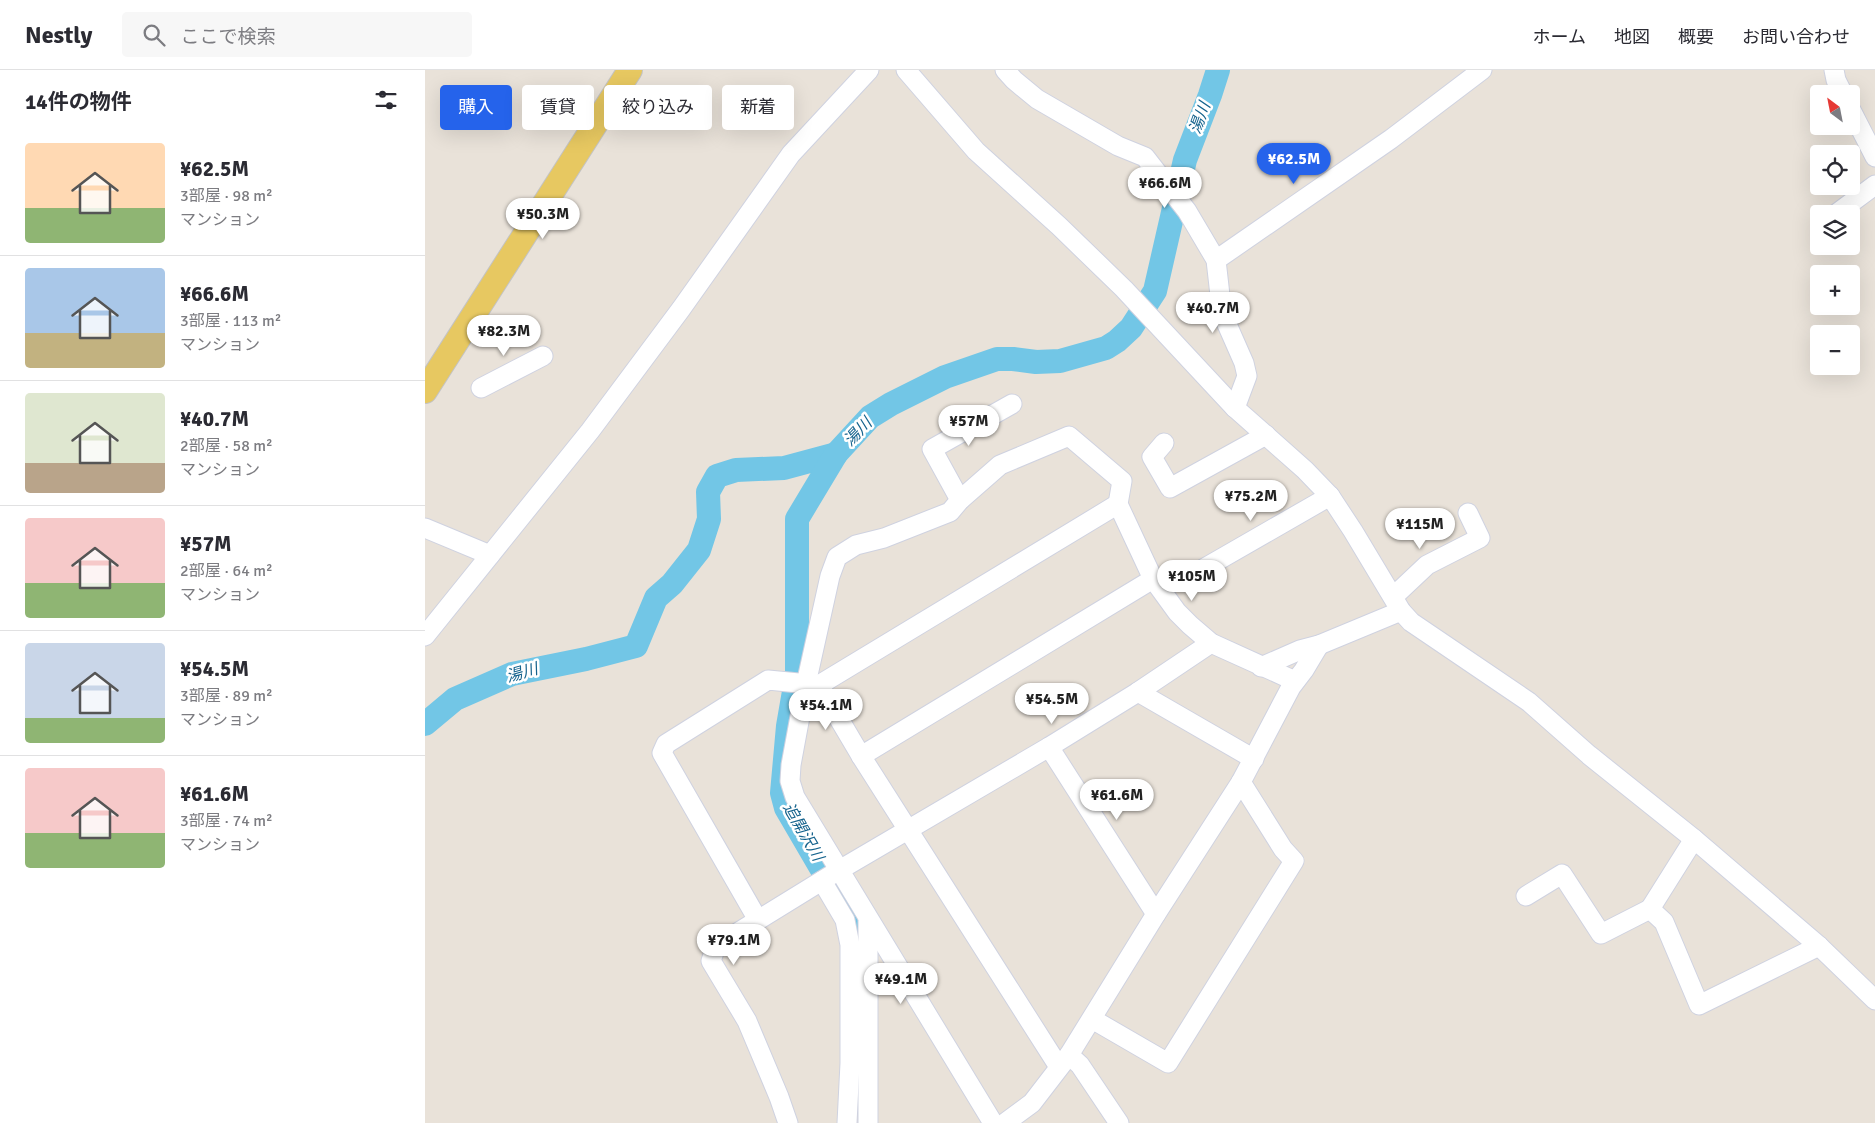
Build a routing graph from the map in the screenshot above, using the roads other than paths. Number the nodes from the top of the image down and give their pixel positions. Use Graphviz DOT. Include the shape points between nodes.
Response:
graph roads {
  1 [pos="630,70"];
  2 [pos="869,70"];
  3 [pos="906,70"];
  4 [pos="1005,70"];
  5 [pos="1482,70"];
  6 [pos="1834,70"];
  7 [pos="1838,85"];
  8 [pos="1868,127"];
  9 [pos="1875,157"];
  10 [pos="1875,185"];
  11 [pos="1848,205"];
  12 [pos="1216,260"];
  13 [pos="543,356"];
  14 [pos="481,388"];
  15 [pos="425,391"];
  16 [pos="1012,404"];
  17 [pos="1235,408"];
  18 [pos="1266,435"];
  19 [pos="1164,443"];
  20 [pos="1330,496"];
  21 [pos="960,500"];
  22 [pos="1118,504"];
  23 [pos="1468,513"];
  24 [pos="425,528"];
  25 [pos="490,555"];
  26 [pos="1189,577"];
  27 [pos="1153,579"];
  28 [pos="1397,604"];
  29 [pos="425,636"];
  30 [pos="1211,643"];
  31 [pos="1319,645"];
  32 [pos="1261,666"];
  33 [pos="1295,681"];
  34 [pos="803,683"];
  35 [pos="1138,692"];
  36 [pos="1049,747"];
  37 [pos="861,756"];
  38 [pos="1254,759"];
  39 [pos="1241,782"];
  40 [pos="908,830"];
  41 [pos="1694,840"];
  42 [pos="831,876"];
  43 [pos="1526,896"];
  44 [pos="1650,910"];
  45 [pos="1156,914"];
  46 [pos="759,920"];
  47 [pos="868,920"];
  48 [pos="1819,946"];
  49 [pos="1875,1000"];
  50 [pos="1092,1019"];
  51 [pos="1064,1061"];
  52 [pos="788,1123"];
  53 [pos="847,1123"];
  54 [pos="868,1123"];
  55 [pos="993,1123"];
  56 [pos="1005,1123"];
  57 [pos="1119,1123"];
  1 -- 15 [label="main road"];
  2 -- 25 [label="street" via="791,154 590,431"];
  3 -- 17 [label="street" via="976,151 1124,289"];
  4 -- 12 [label="street" via="1037,98 1118,146 1145,157 1187,211"];
  5 -- 12 [label="street" via="1391,139"];
  6 -- 7 [label="street"];
  8 -- 9 [label="street"];
  10 -- 11 [label="street"];
  12 -- 17 [label="street" via="1222,313 1247,376"];
  13 -- 14 [label="street"];
  16 -- 21 [label="street" via="932,449"];
  17 -- 18 [label="street"];
  18 -- 19 [label="street" via="1170,488 1152,457"];
  18 -- 20 [label="street"];
  20 -- 26 [label="street"];
  20 -- 28 [label="street"];
  21 -- 22 [label="street" via="1000,465 1069,436 1122,480"];
  21 -- 34 [label="street" via="950,512 856,546 837,557 829,576"];
  22 -- 27 [label="street"];
  22 -- 34 [label="street"];
  23 -- 28 [label="street" via="1480,538 1427,565"];
  24 -- 25 [label="street"];
  25 -- 29 [label="street"];
  27 -- 30 [label="street" via="1190,626"];
  27 -- 37 [label="street"];
  28 -- 31 [label="street"];
  28 -- 41 [label="street" via="1421,630 1529,702"];
  30 -- 32 [label="street"];
  30 -- 35 [label="street"];
  31 -- 32 [label="street"];
  31 -- 33 [label="street"];
  32 -- 33 [label="street"];
  33 -- 38 [label="street"];
  34 -- 37 [label="street"];
  34 -- 42 [label="street" via="790,781"];
  34 -- 46 [label="street" via="768,680 666,744 662,753"];
  35 -- 36 [label="street"];
  35 -- 38 [label="street"];
  36 -- 40 [label="street"];
  36 -- 45 [label="street"];
  37 -- 40 [label="street"];
  38 -- 39 [label="street"];
  39 -- 45 [label="street"];
  39 -- 50 [label="street" via="1293,861 1168,1063"];
  40 -- 42 [label="street"];
  40 -- 51 [label="street"];
  41 -- 44 [label="street"];
  41 -- 48 [label="street"];
  42 -- 46 [label="street"];
  42 -- 47 [label="street"];
  42 -- 53 [label="street" via="850,945"];
  43 -- 44 [label="street" via="1562,874 1601,934"];
  44 -- 48 [label="street" via="1664,922 1699,1005"];
  45 -- 50 [label="street"];
  46 -- 52 [label="street" via="716,946 711,961 747,1021"];
  47 -- 54 [label="street"];
  47 -- 55 [label="street"];
  48 -- 49 [label="street"];
  50 -- 51 [label="street"];
  51 -- 56 [label="street" via="1033,1103"];
  51 -- 57 [label="street" via="1080,1065"];
}
